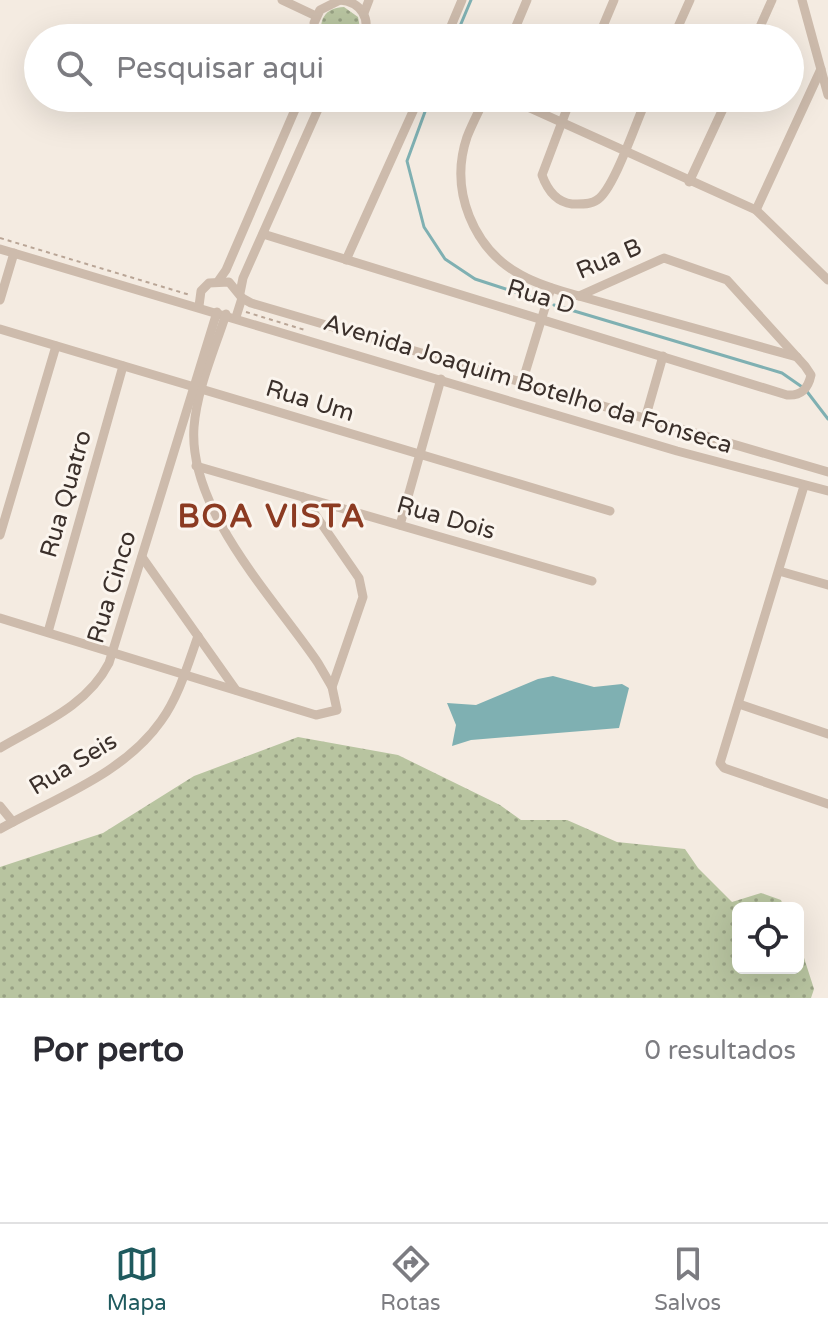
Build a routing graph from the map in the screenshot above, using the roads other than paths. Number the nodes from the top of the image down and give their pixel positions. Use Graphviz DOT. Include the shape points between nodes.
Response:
graph roads {
  1 [pos="282,0"];
  2 [pos="340,0"];
  3 [pos="369,0"];
  4 [pos="462,0"];
  5 [pos="527,0"];
  6 [pos="614,0"];
  7 [pos="690,0"];
  8 [pos="772,0"];
  9 [pos="802,0"];
  10 [pos="364,13"];
  11 [pos="316,16"];
  12 [pos="316,24"];
  13 [pos="365,24"];
  14 [pos="452,24"];
  15 [pos="517,24"];
  16 [pos="604,24"];
  17 [pos="679,24"];
  18 [pos="761,24"];
  19 [pos="821,69"];
  20 [pos="828,95"];
  21 [pos="804,106"];
  22 [pos="294,112"];
  23 [pos="317,112"];
  24 [pos="413,112"];
  25 [pos="479,112"];
  26 [pos="535,112"];
  27 [pos="565,112"];
  28 [pos="641,112"];
  29 [pos="722,112"];
  30 [pos="801,112"];
  31 [pos="560,125"];
  32 [pos="623,152"];
  33 [pos="689,182"];
  34 [pos="254,204"];
  35 [pos="756,210"];
  36 [pos="273,211"];
  37 [pos="263,234"];
  38 [pos="0,249"];
  39 [pos="14,253"];
  40 [pos="346,260"];
  41 [pos="219,280"];
  42 [pos="828,280"];
  43 [pos="551,288"];
  44 [pos="1,294"];
  45 [pos="241,295"];
  46 [pos="579,296"];
  47 [pos="199,306"];
  48 [pos="226,314"];
  49 [pos="542,318"];
  50 [pos="0,329"];
  51 [pos="56,346"];
  52 [pos="663,356"];
  53 [pos="797,357"];
  54 [pos="123,366"];
  55 [pos="441,379"];
  56 [pos="522,383"];
  57 [pos="197,388"];
  58 [pos="805,389"];
  59 [pos="645,419"];
  60 [pos="420,454"];
  61 [pos="196,466"];
  62 [pos="828,472"];
  63 [pos="804,486"];
  64 [pos="828,491"];
  65 [pos="303,497"];
  66 [pos="610,511"];
  67 [pos="400,525"];
  68 [pos="0,535"];
  69 [pos="142,557"];
  70 [pos="779,571"];
  71 [pos="592,581"];
  72 [pos="828,585"];
  73 [pos="0,618"];
  74 [pos="48,632"];
  75 [pos="198,636"];
  76 [pos="114,653"];
  77 [pos="184,674"];
  78 [pos="332,687"];
  79 [pos="236,690"];
  80 [pos="739,704"];
  81 [pos="828,734"];
  82 [pos="0,748"];
  83 [pos="828,804"];
  84 [pos="0,806"];
  85 [pos="13,822"];
  86 [pos="0,829"];
  1 -- 11 [label="street"];
  2 -- 10 [label="street"];
  2 -- 11 [label="street" via="325,5"];
  3 -- 10 [label="street"];
  4 -- 14 [label="street"];
  5 -- 15 [label="street"];
  6 -- 16 [label="street"];
  7 -- 17 [label="street"];
  8 -- 18 [label="street"];
  9 -- 19 [label="street"];
  10 -- 13 [label="street"];
  11 -- 12 [label="street"];
  19 -- 20 [label="street"];
  19 -- 21 [label="street"];
  22 -- 34 [label="street"];
  23 -- 36 [label="street"];
  24 -- 40 [label="street"];
  25 -- 43 [label="street, Rua B" via="461,170 471,224 485,246 511,268"];
  26 -- 31 [label="street"];
  27 -- 31 [label="street"];
  28 -- 32 [label="street"];
  29 -- 33 [label="street"];
  30 -- 35 [label="street"];
  31 -- 32 [label="street"];
  31 -- 32 [label="street" via="542,175 565,203 598,200"];
  32 -- 33 [label="street"];
  33 -- 35 [label="street"];
  34 -- 36 [label="street"];
  34 -- 41 [label="street"];
  35 -- 42 [label="street"];
  36 -- 37 [label="street"];
  37 -- 40 [label="street, Rua D"];
  37 -- 45 [label="street"];
  38 -- 39 [label="street"];
  39 -- 44 [label="street"];
  39 -- 47 [label="street"];
  40 -- 49 [label="street, Rua D"];
  41 -- 45 [label="street"];
  41 -- 47 [label="street" via="201,291"];
  43 -- 46 [label="street, Rua B"];
  43 -- 49 [label="street"];
  45 -- 48 [label="street"];
  45 -- 56 [label="street" via="251,303"];
  46 -- 53 [label="street"];
  46 -- 53 [label="street, Rua B" via="671,258 727,280"];
  47 -- 48 [label="street"];
  48 -- 55 [label="street, Avenida Joaquim Botelho da Fonseca"];
  48 -- 57 [label="street"];
  49 -- 52 [label="street, Rua D"];
  49 -- 56 [label="street"];
  50 -- 51 [label="street, Rua Um"];
  51 -- 54 [label="street, Rua Um"];
  51 -- 68 [label="street"];
  52 -- 58 [label="street, Rua D" via="787,395"];
  52 -- 59 [label="street"];
  53 -- 58 [label="street, Rua B" via="811,375"];
  54 -- 57 [label="street, Rua Um"];
  54 -- 74 [label="street, Rua Quatro"];
  55 -- 60 [label="street"];
  55 -- 63 [label="street, Avenida Joaquim Botelho da Fonseca"];
  56 -- 59 [label="street"];
  57 -- 60 [label="street, Rua Um"];
  57 -- 61 [label="street"];
  57 -- 69 [label="street, Rua Cinco"];
  59 -- 62 [label="street"];
  60 -- 66 [label="street, Rua Um"];
  60 -- 67 [label="street"];
  61 -- 65 [label="street, Rua Dois"];
  61 -- 78 [label="street" via="222,525"];
  63 -- 64 [label="street, Avenida Joaquim Botelho da Fonseca"];
  63 -- 70 [label="street"];
  65 -- 67 [label="street, Rua Dois"];
  65 -- 78 [label="street" via="362,586 361,608"];
  67 -- 71 [label="street, Rua Dois"];
  69 -- 75 [label="street"];
  69 -- 76 [label="street, Rua Cinco"];
  70 -- 72 [label="street"];
  70 -- 80 [label="street"];
  73 -- 74 [label="street"];
  74 -- 76 [label="street"];
  75 -- 77 [label="street, Rua Seis"];
  75 -- 79 [label="street"];
  76 -- 77 [label="street"];
  76 -- 82 [label="street, Rua Cinco" via="102,677 76,704"];
  77 -- 79 [label="street"];
  77 -- 85 [label="street, Rua Seis" via="163,719 134,751"];
  78 -- 79 [label="street" via="337,710 316,715"];
  80 -- 81 [label="street"];
  80 -- 83 [label="street" via="721,756 724,768"];
  84 -- 85 [label="street"];
  85 -- 86 [label="street, Rua Seis"];
}
